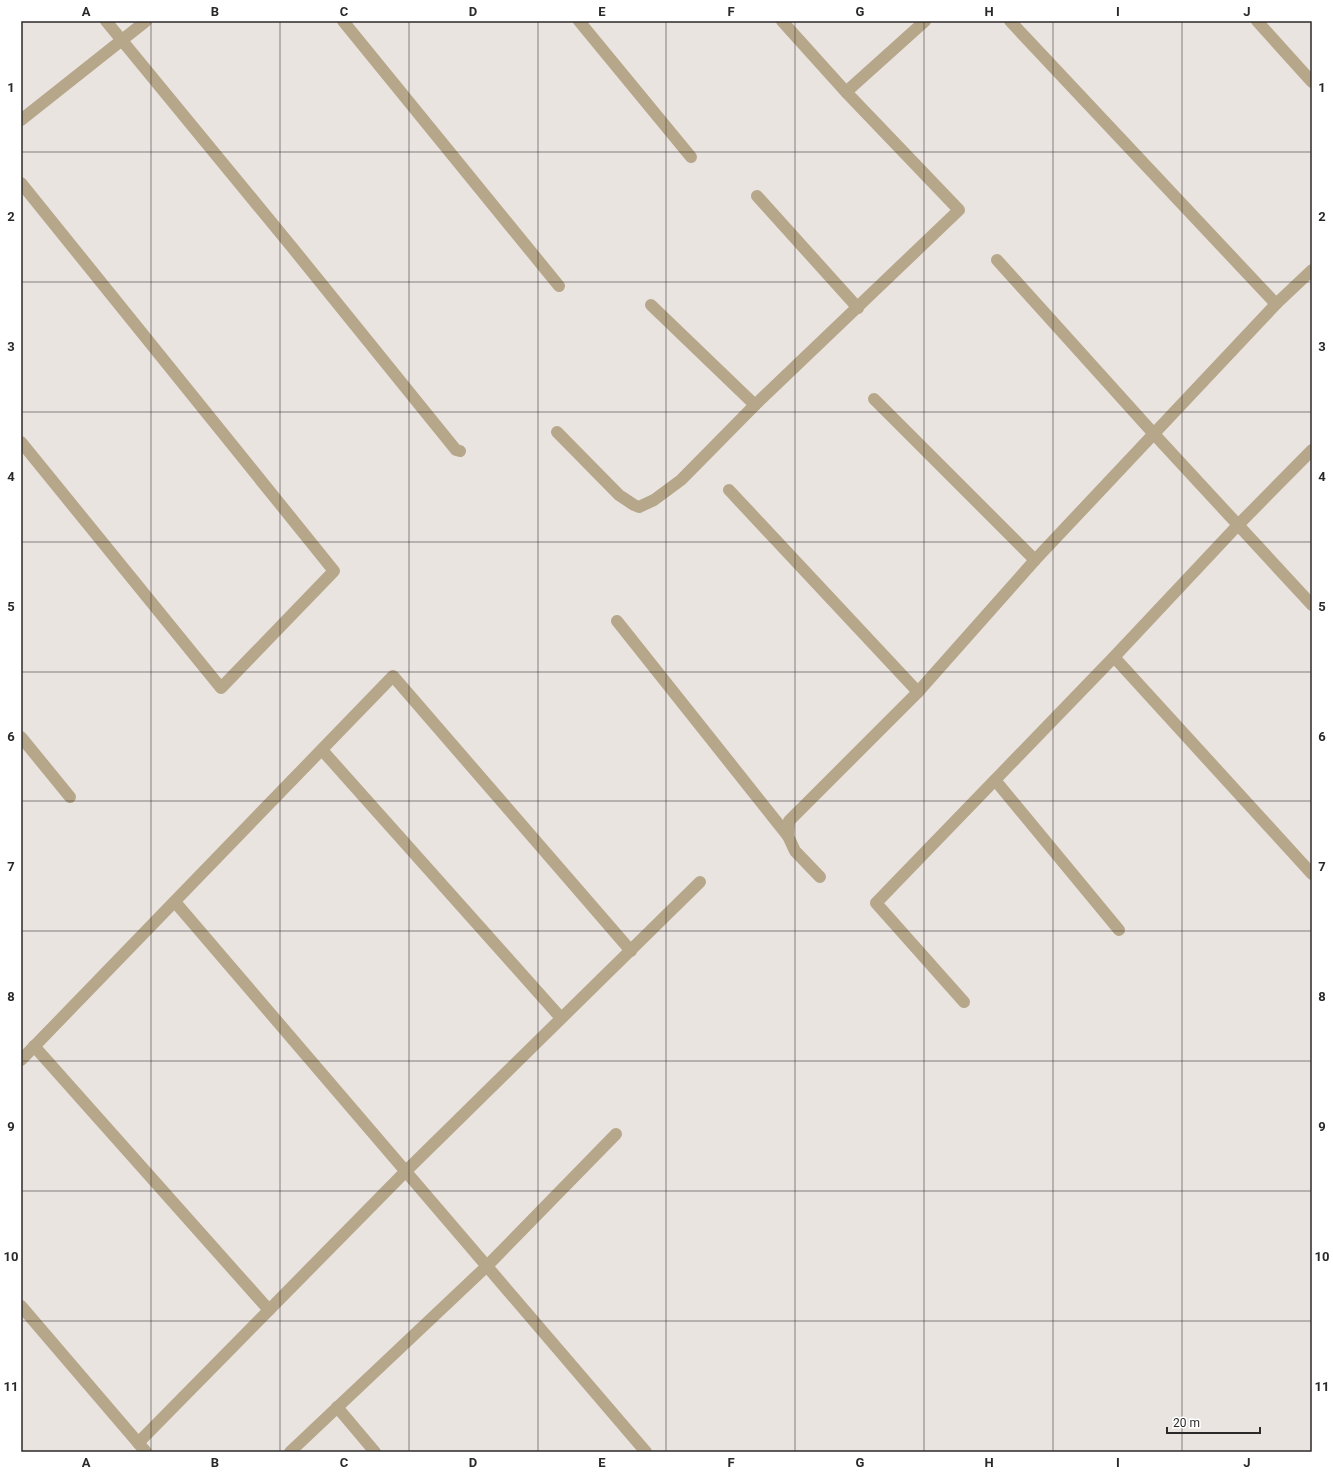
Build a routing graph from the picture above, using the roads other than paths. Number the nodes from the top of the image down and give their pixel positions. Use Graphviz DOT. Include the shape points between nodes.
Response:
graph roads {
  1 [pos="106,21"];
  2 [pos="146,21"];
  3 [pos="343,21"];
  4 [pos="579,21"];
  5 [pos="782,21"];
  6 [pos="925,21"];
  7 [pos="1010,21"];
  8 [pos="1257,21"];
  9 [pos="122,41"];
  10 [pos="1312,82"];
  11 [pos="846,92"];
  12 [pos="21,120"];
  13 [pos="691,157"];
  14 [pos="21,183"];
  15 [pos="757,196"];
  16 [pos="997,260"];
  17 [pos="1312,270"];
  18 [pos="559,286"];
  19 [pos="1276,304"];
  20 [pos="651,305"];
  21 [pos="858,308"];
  22 [pos="874,399"];
  23 [pos="755,405"];
  24 [pos="557,432"];
  25 [pos="1154,434"];
  26 [pos="21,442"];
  27 [pos="1312,450"];
  28 [pos="460,451"];
  29 [pos="729,490"];
  30 [pos="1238,525"];
  31 [pos="1035,560"];
  32 [pos="1312,605"];
  33 [pos="617,621"];
  34 [pos="1114,657"];
  35 [pos="918,692"];
  36 [pos="21,736"];
  37 [pos="322,750"];
  38 [pos="995,780"];
  39 [pos="70,797"];
  40 [pos="788,836"];
  41 [pos="1312,874"];
  42 [pos="820,877"];
  43 [pos="700,882"];
  44 [pos="175,902"];
  45 [pos="1119,930"];
  46 [pos="631,950"];
  47 [pos="964,1002"];
  48 [pos="561,1018"];
  49 [pos="34,1046"];
  50 [pos="21,1060"];
  51 [pos="616,1134"];
  52 [pos="406,1171"];
  53 [pos="487,1266"];
  54 [pos="21,1306"];
  55 [pos="269,1310"];
  56 [pos="337,1407"];
  57 [pos="142,1447"];
  58 [pos="290,1452"];
  59 [pos="376,1452"];
  60 [pos="646,1452"];
  1 -- 9 [label="street"];
  2 -- 9 [label="street"];
  3 -- 18 [label="street"];
  4 -- 13 [label="street"];
  5 -- 11 [label="street"];
  6 -- 11 [label="street"];
  7 -- 19 [label="street"];
  8 -- 10 [label="street"];
  9 -- 12 [label="street"];
  9 -- 28 [label="street" via="456,450"];
  11 -- 21 [label="street" via="959,210"];
  14 -- 26 [label="street" via="334,570 221,688"];
  15 -- 21 [label="street"];
  16 -- 25 [label="street"];
  17 -- 19 [label="street"];
  19 -- 25 [label="street"];
  20 -- 23 [label="street"];
  21 -- 23 [label="street"];
  22 -- 31 [label="street"];
  23 -- 24 [label="street" via="681,480 654,500 639,507 620,495"];
  25 -- 30 [label="street"];
  25 -- 31 [label="street"];
  27 -- 30 [label="street"];
  29 -- 35 [label="street"];
  30 -- 32 [label="street"];
  30 -- 34 [label="street"];
  31 -- 35 [label="street"];
  33 -- 40 [label="street"];
  34 -- 38 [label="street"];
  34 -- 41 [label="street"];
  35 -- 40 [label="street" via="789,821"];
  36 -- 39 [label="street"];
  37 -- 44 [label="street"];
  37 -- 46 [label="street" via="393,676"];
  37 -- 48 [label="street"];
  38 -- 45 [label="street"];
  38 -- 47 [label="street" via="876,903"];
  40 -- 42 [label="street" via="795,851"];
  43 -- 46 [label="street"];
  44 -- 49 [label="street"];
  44 -- 52 [label="street"];
  46 -- 48 [label="street"];
  48 -- 52 [label="street"];
  49 -- 50 [label="street"];
  49 -- 55 [label="street"];
  51 -- 53 [label="street"];
  52 -- 53 [label="street"];
  52 -- 55 [label="street"];
  53 -- 56 [label="street"];
  53 -- 60 [label="street"];
  54 -- 57 [label="street"];
  55 -- 57 [label="street"];
  56 -- 58 [label="street"];
  56 -- 59 [label="street"];
}
